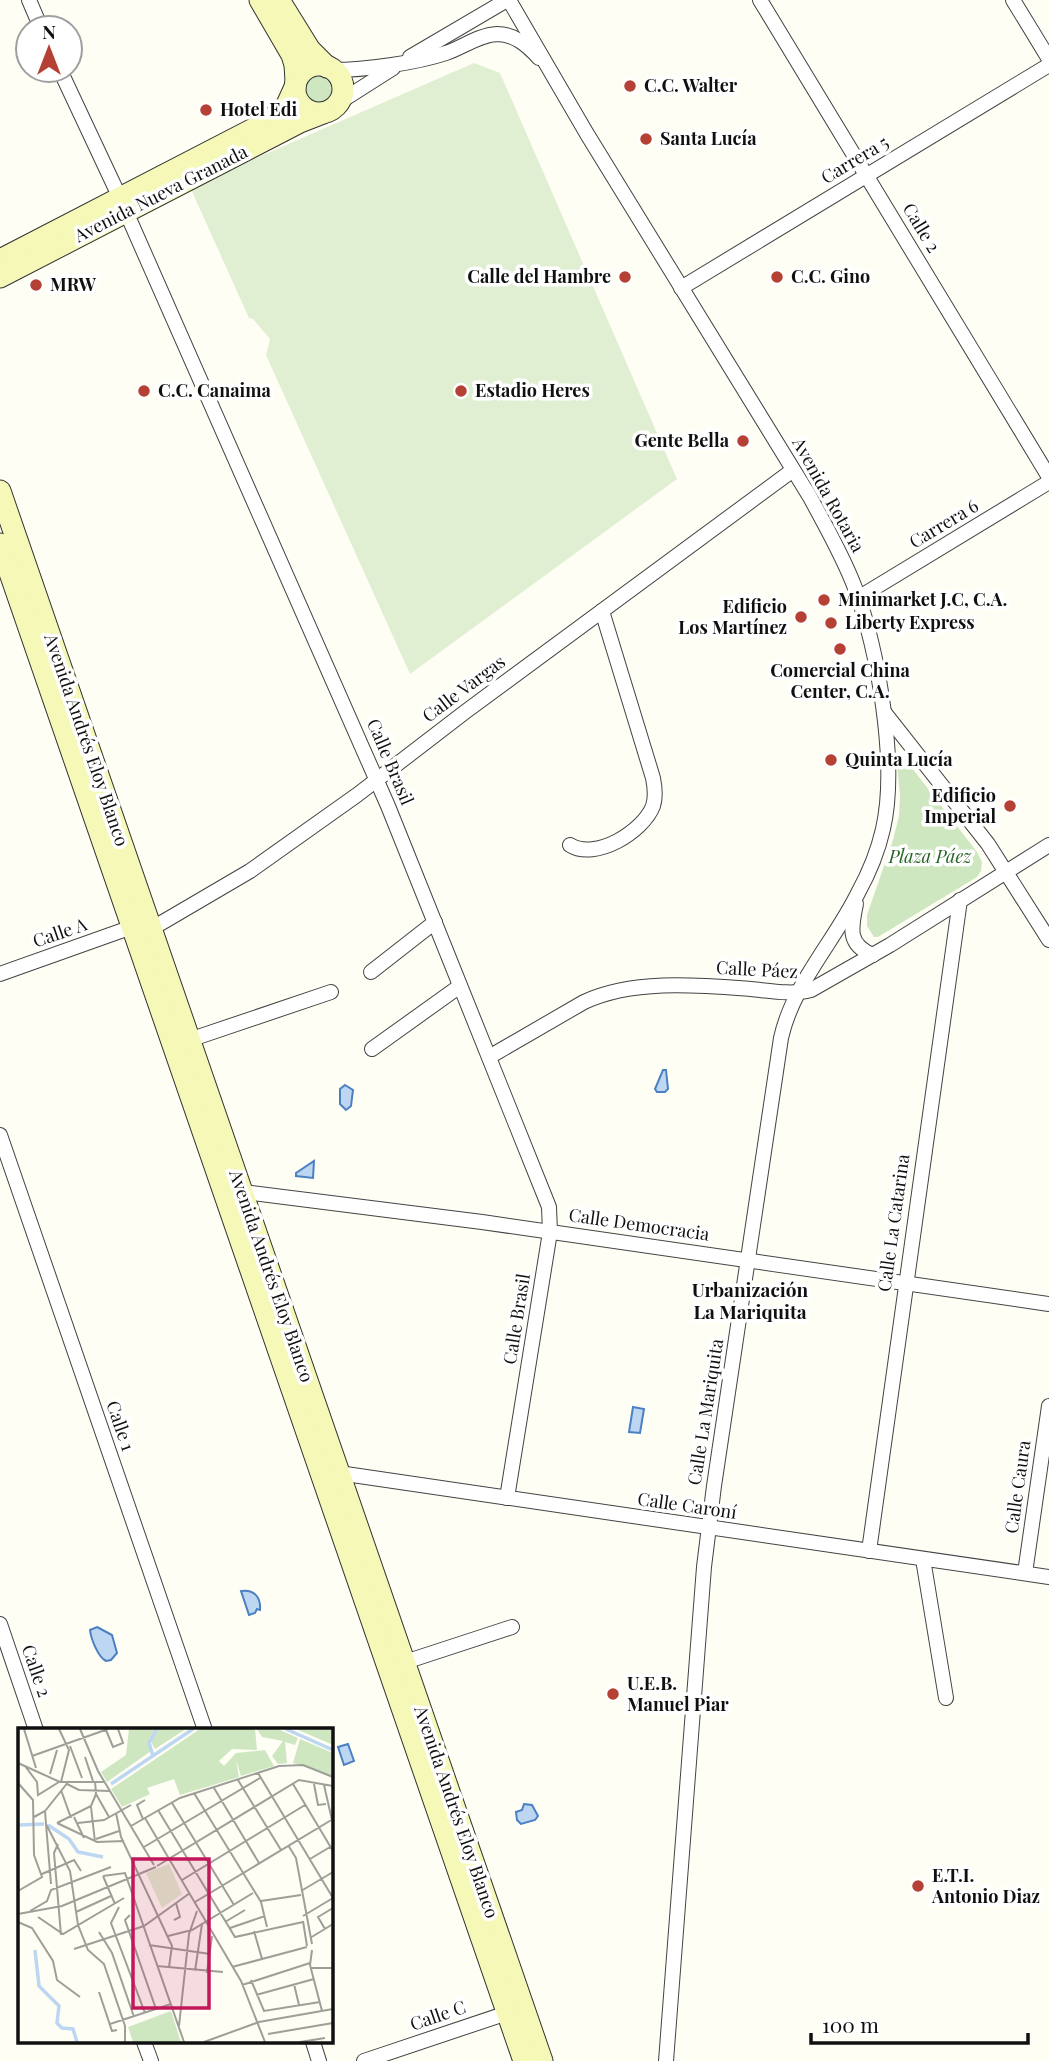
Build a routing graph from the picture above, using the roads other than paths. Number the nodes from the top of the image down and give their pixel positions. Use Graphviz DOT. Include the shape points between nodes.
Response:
graph roads {
  1 [pos="260,0"];
  2 [pos="279,0"];
  3 [pos="508,0"];
  4 [pos="760,0"];
  5 [pos="1013,0"];
  6 [pos="1049,60"];
  7 [pos="404,61"];
  8 [pos="1049,65"];
  9 [pos="330,68"];
  10 [pos="551,72"];
  11 [pos="67,84"];
  12 [pos="295,84"];
  13 [pos="330,108"];
  14 [pos="866,175"];
  15 [pos="123,205"];
  16 [pos="0,260"];
  17 [pos="0,277"];
  18 [pos="681,288"];
  19 [pos="793,470"];
  20 [pos="1049,477"];
  21 [pos="1049,482"];
  22 [pos="0,491"];
  23 [pos="0,544"];
  24 [pos="7,585"];
  25 [pos="858,598"];
  26 [pos="602,611"];
  27 [pos="883,712"];
  28 [pos="377,780"];
  29 [pos="569,845"];
  30 [pos="1049,845"];
  31 [pos="1006,871"];
  32 [pos="858,895"];
  33 [pos="960,900"];
  34 [pos="435,922"];
  35 [pos="142,928"];
  36 [pos="1049,940"];
  37 [pos="873,955"];
  38 [pos="371,972"];
  39 [pos="0,974"];
  40 [pos="460,986"];
  41 [pos="331,992"];
  42 [pos="798,993"];
  43 [pos="190,1040"];
  44 [pos="372,1049"];
  45 [pos="489,1057"];
  46 [pos="0,1135"];
  47 [pos="233,1191"];
  48 [pos="550,1232"];
  49 [pos="748,1261"];
  50 [pos="905,1283"];
  51 [pos="1049,1304"];
  52 [pos="1049,1406"];
  53 [pos="330,1471"];
  54 [pos="507,1498"];
  55 [pos="709,1529"];
  56 [pos="869,1551"];
  57 [pos="923,1559"];
  58 [pos="1025,1573"];
  59 [pos="1049,1577"];
  60 [pos="0,1624"];
  61 [pos="512,1627"];
  62 [pos="405,1662"];
  63 [pos="946,1698"];
  64 [pos="35,1728"];
  65 [pos="204,1728"];
  66 [pos="516,2010"];
  67 [pos="145,2044"];
  68 [pos="314,2044"];
  69 [pos="151,2061"];
  70 [pos="319,2061"];
  71 [pos="364,2061"];
  72 [pos="524,2061"];
  73 [pos="542,2061"];
  74 [pos="666,2061"];
  1 -- 12 [label="street" via="292,55"];
  2 -- 9 [label="street" via="310,50"];
  3 -- 7 [label="street"];
  3 -- 10 [label="street, Avenida Rotaria"];
  4 -- 14 [label="street, Calle 2"];
  5 -- 6 [label="street"];
  7 -- 9 [label="street, Avenida Rotaria" via="370,68"];
  7 -- 10 [label="street, Avenida Rotaria" via="503,35 528,47"];
  7 -- 13 [label="street"];
  8 -- 14 [label="street, Carrera 5"];
  9 -- 12 [label="street" via="309,67"];
  9 -- 13 [label="street" via="342,85"];
  10 -- 18 [label="street, Avenida Rotaria"];
  11 -- 15 [label="street, Calle Brasil"];
  12 -- 13 [label="street" via="297,99 305,109"];
  12 -- 15 [label="street, Avenida Nueva Granada" via="279,114"];
  13 -- 15 [label="street, Avenida Nueva Granada"];
  14 -- 18 [label="street, Carrera 5"];
  14 -- 20 [label="street, Calle 2"];
  15 -- 16 [label="street, Avenida Nueva Granada"];
  15 -- 17 [label="street, Avenida Nueva Granada"];
  15 -- 28 [label="street, Calle Brasil"];
  18 -- 19 [label="street, Avenida Rotaria"];
  19 -- 25 [label="street, Avenida Rotaria" via="835,543"];
  19 -- 26 [label="street, Calle Vargas"];
  21 -- 25 [label="street, Carrera 6"];
  22 -- 35 [label="street, Avenida Andrés Eloy Blanco"];
  23 -- 24 [label="street, Avenida Andrés Eloy Blanco"];
  24 -- 35 [label="street, Avenida Andrés Eloy Blanco"];
  25 -- 27 [label="street, Avenida Rotaria"];
  26 -- 28 [label="street, Calle Vargas"];
  26 -- 29 [label="street" via="653,778 654,802 646,819 615,843 597,850"];
  27 -- 31 [label="street, Avenida Rotaria"];
  27 -- 32 [label="street, Calle La Mariquita" via="887,807 875,855"];
  28 -- 34 [label="street, Calle Brasil"];
  28 -- 35 [label="street, Calle Vargas" via="250,871"];
  30 -- 31 [label="street"];
  31 -- 33 [label="street, Calle Páez"];
  31 -- 36 [label="street, Avenida Rotaria"];
  32 -- 37 [label="street" via="854,940 859,950"];
  32 -- 42 [label="street, Calle La Mariquita"];
  33 -- 37 [label="street, Calle Páez"];
  33 -- 50 [label="street, Calle La Catarina"];
  34 -- 38 [label="street"];
  34 -- 40 [label="street, Calle Brasil"];
  35 -- 39 [label="street, Calle A"];
  35 -- 43 [label="street, Avenida Andrés Eloy Blanco"];
  35 -- 47 [label="street, Avenida Andrés Eloy Blanco"];
  37 -- 42 [label="street, Calle Páez" via="819,987"];
  40 -- 44 [label="street"];
  40 -- 45 [label="street, Calle Brasil"];
  41 -- 43 [label="street"];
  42 -- 45 [label="street, Calle Páez" via="627,988 584,1002"];
  42 -- 49 [label="street, Calle La Mariquita" via="780,1038"];
  43 -- 47 [label="street, Avenida Andrés Eloy Blanco"];
  45 -- 48 [label="street, Calle Brasil" via="549,1207"];
  46 -- 65 [label="street, Calle 1"];
  47 -- 48 [label="street, Calle Democracia"];
  47 -- 53 [label="street, Avenida Andrés Eloy Blanco"];
  48 -- 49 [label="street, Calle Democracia"];
  48 -- 54 [label="street, Calle Brasil"];
  49 -- 50 [label="street, Calle Democracia"];
  49 -- 55 [label="street, Calle La Mariquita"];
  50 -- 51 [label="street, Calle Democracia"];
  50 -- 56 [label="street, Calle La Catarina"];
  52 -- 58 [label="street, Calle Caura"];
  53 -- 54 [label="street, Calle Caroní"];
  53 -- 62 [label="street, Avenida Andrés Eloy Blanco"];
  53 -- 66 [label="street, Avenida Andrés Eloy Blanco"];
  54 -- 55 [label="street, Calle Caroní"];
  55 -- 56 [label="street, Calle Caroní"];
  55 -- 74 [label="street, Calle La Mariquita"];
  56 -- 57 [label="street, Calle Caroní"];
  57 -- 58 [label="street, Calle Caroní"];
  57 -- 63 [label="street"];
  58 -- 59 [label="street, Calle Caroní"];
  60 -- 64 [label="street, Calle 2"];
  61 -- 62 [label="street"];
  62 -- 66 [label="street, Avenida Andrés Eloy Blanco"];
  66 -- 71 [label="street, Calle C"];
  66 -- 72 [label="street, Avenida Andrés Eloy Blanco"];
  66 -- 73 [label="street, Avenida Andrés Eloy Blanco"];
  67 -- 69 [label="street"];
  68 -- 70 [label="street"];
}
